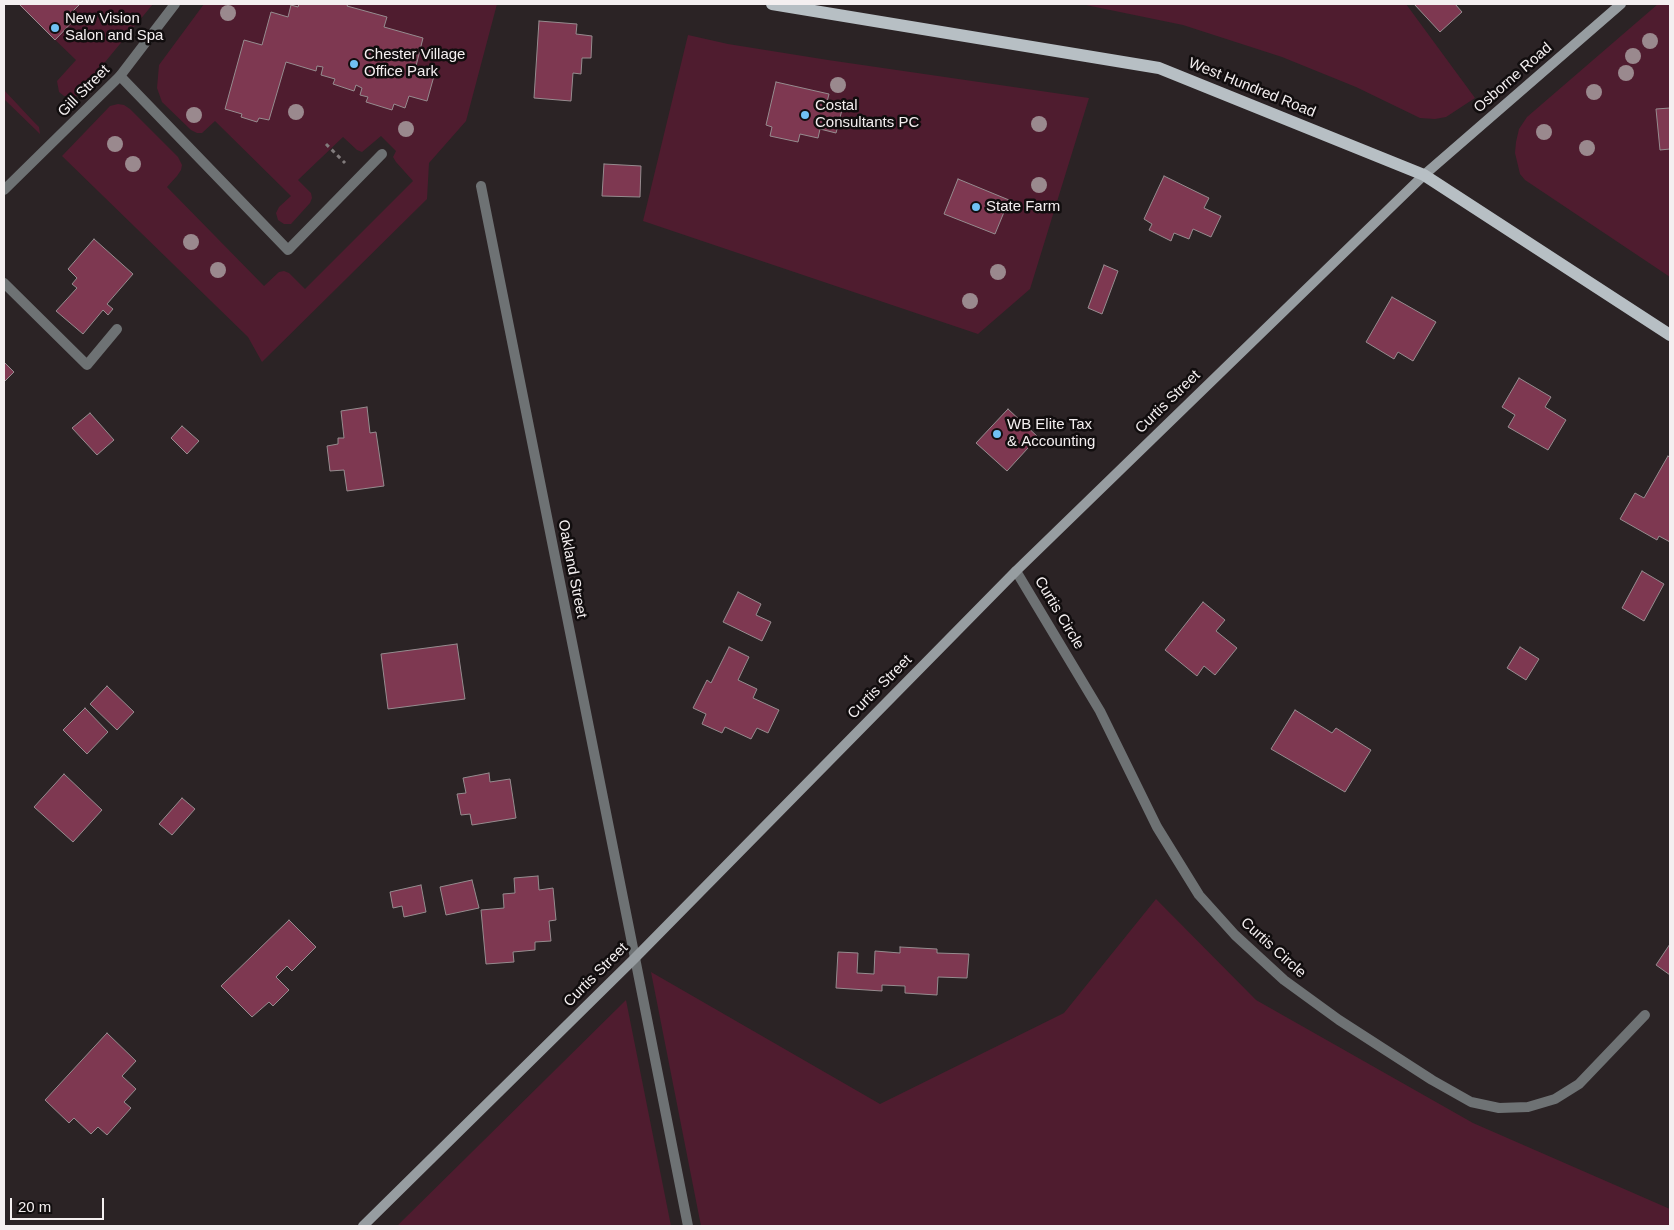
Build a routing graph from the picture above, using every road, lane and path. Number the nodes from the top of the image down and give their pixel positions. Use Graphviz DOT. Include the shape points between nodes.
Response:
graph roads {
  1 [pos="174,4"];
  2 [pos="772,4"];
  3 [pos="1621,4"];
  4 [pos="120,76"];
  5 [pos="382,154"];
  6 [pos="1424,175"];
  7 [pos="481,186"];
  8 [pos="4,190"];
  9 [pos="4,283"];
  10 [pos="117,329"];
  11 [pos="1670,335"];
  12 [pos="1016,571"];
  13 [pos="635,958"];
  14 [pos="1645,1015"];
  15 [pos="364,1226"];
  16 [pos="688,1226"];
  1 -- 4 [label="street, Gill Street"];
  2 -- 6 [label="main road, West Hundred Road" via="1159,68"];
  3 -- 6 [label="street, Osborne Road"];
  4 -- 5 [label="street" via="288,250"];
  4 -- 8 [label="street, Gill Street"];
  6 -- 11 [label="main road, West Hundred Road"];
  6 -- 12 [label="street, Curtis Street"];
  7 -- 13 [label="street, Oakland Street"];
  9 -- 10 [label="street" via="87,365"];
  12 -- 13 [label="street, Curtis Street"];
  12 -- 14 [label="street, Curtis Circle" via="1100,711 1157,827 1199,895 1235,935 1284,980 1338,1020 1471,1102 1499,1108 1528,1107 1546,1102 1579,1084"];
  13 -- 15 [label="street, Curtis Street"];
  13 -- 16 [label="street, Oakland Street"];
}
